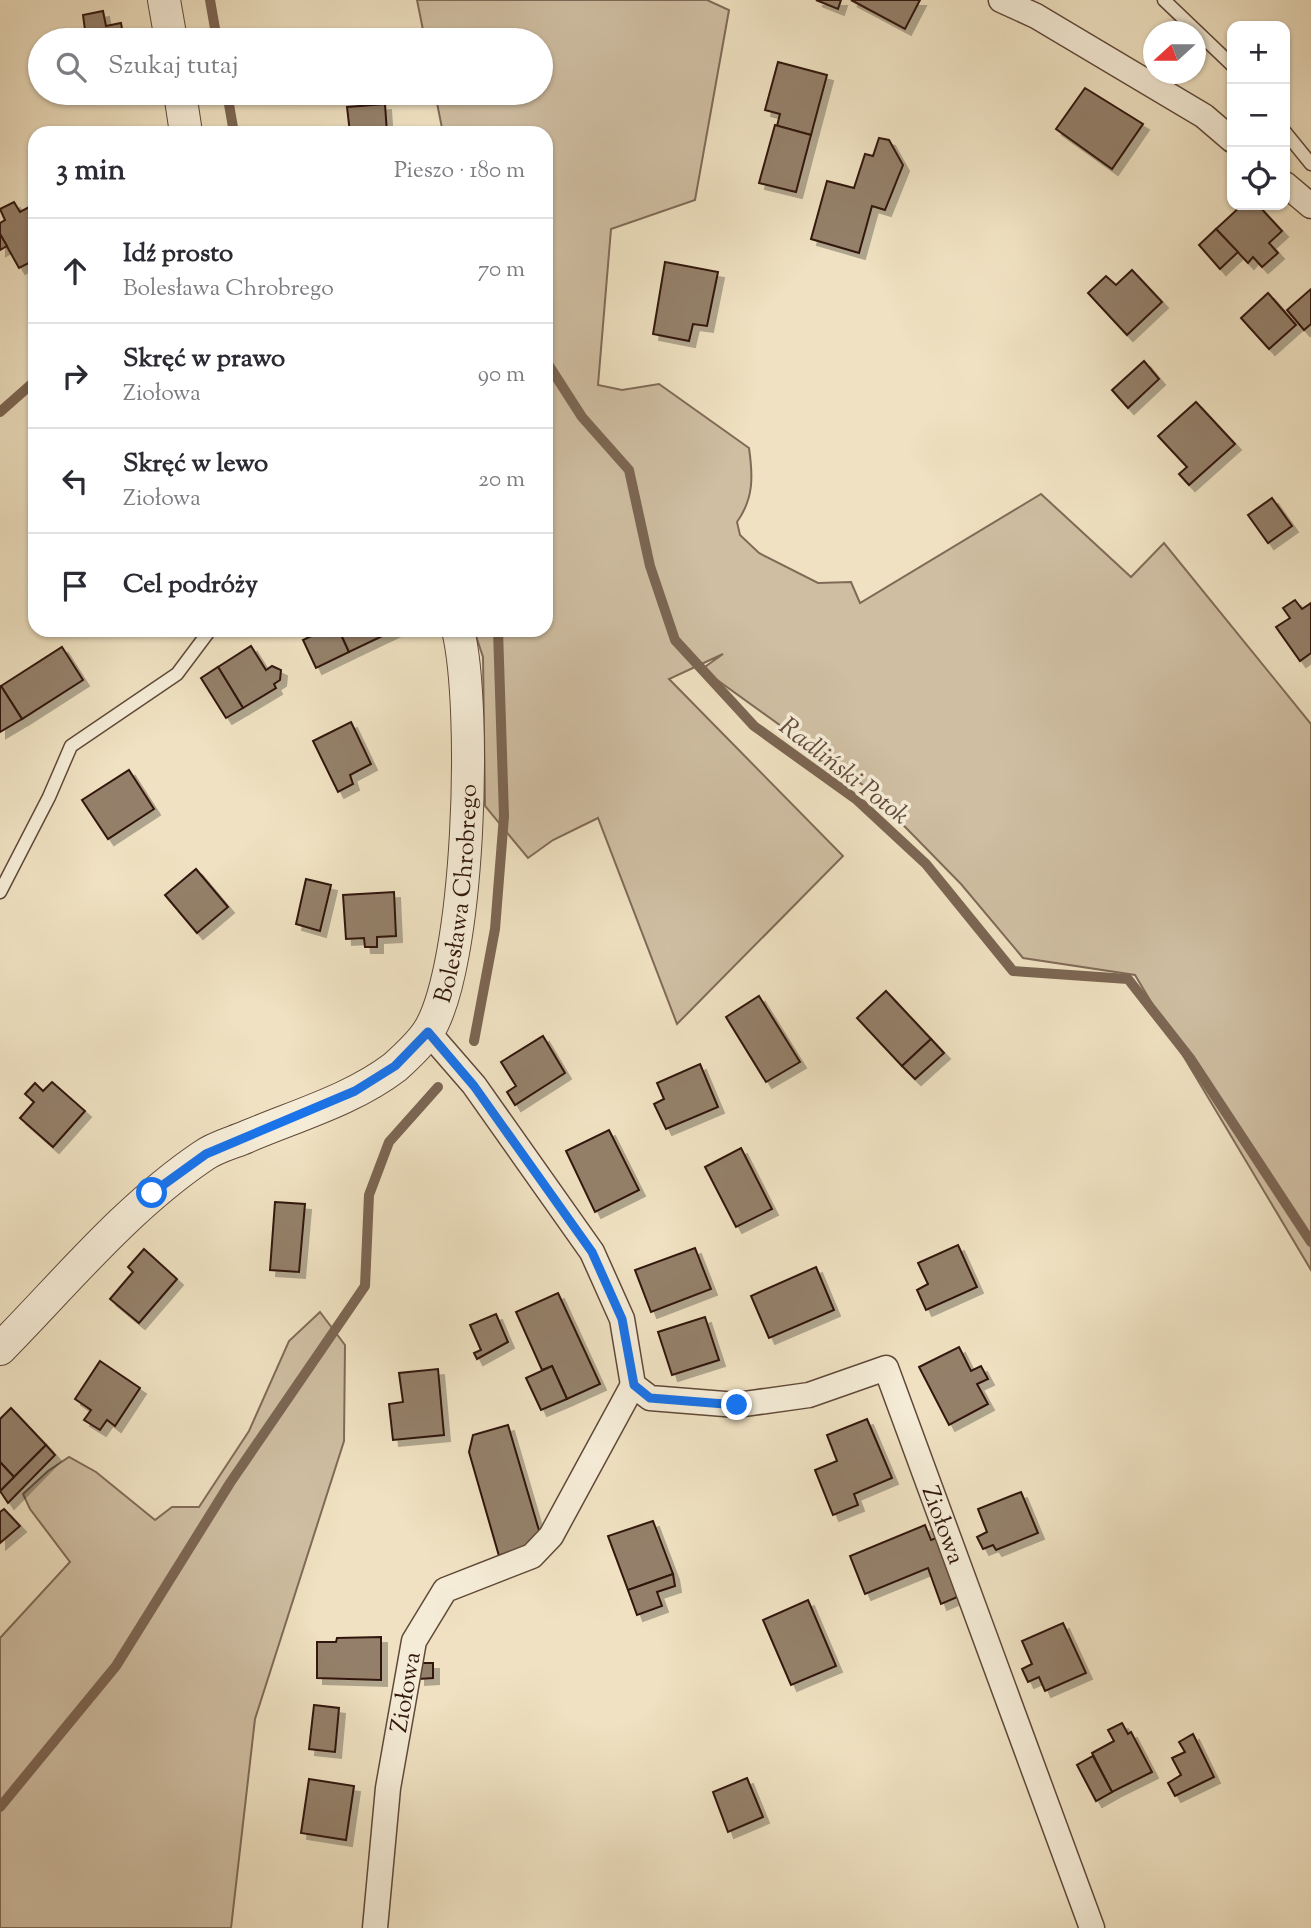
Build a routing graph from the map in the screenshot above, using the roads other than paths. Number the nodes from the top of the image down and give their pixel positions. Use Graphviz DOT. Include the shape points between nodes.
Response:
graph roads {
  1 [pos="164,0"];
  2 [pos="1001,0"];
  3 [pos="1164,0"];
  4 [pos="169,28"];
  5 [pos="1227,60"];
  6 [pos="182,105"];
  7 [pos="185,126"];
  8 [pos="1227,136"];
  9 [pos="1290,138"];
  10 [pos="1311,164"];
  11 [pos="1290,188"];
  12 [pos="1311,206"];
  13 [pos="205,637"];
  14 [pos="460,637"];
  15 [pos="0,892"];
  16 [pos="428,1032"];
  17 [pos="0,1349"];
  18 [pos="634,1385"];
  19 [pos="375,1928"];
  20 [pos="1092,1928"];
  1 -- 4 [label="street"];
  2 -- 8 [label="street" via="1204,116"];
  3 -- 5 [label="lane"];
  6 -- 7 [label="street"];
  9 -- 10 [label="lane"];
  11 -- 12 [label="street"];
  13 -- 15 [label="lane" via="177,674 71,746"];
  14 -- 16 [label="street, Bolesława Chrobrego" via="468,739 464,863 451,968"];
  16 -- 17 [label="street, Bolesława Chrobrego" via="395,1066 355,1091 206,1154 152,1193"];
  16 -- 18 [label="street" via="474,1086 592,1252 622,1319"];
  18 -- 19 [label="street, Ziołowa" via="551,1536 532,1556 445,1590 414,1641 388,1788"];
  18 -- 20 [label="street, Ziołowa" via="650,1398 737,1405 809,1395 886,1368"];
}
